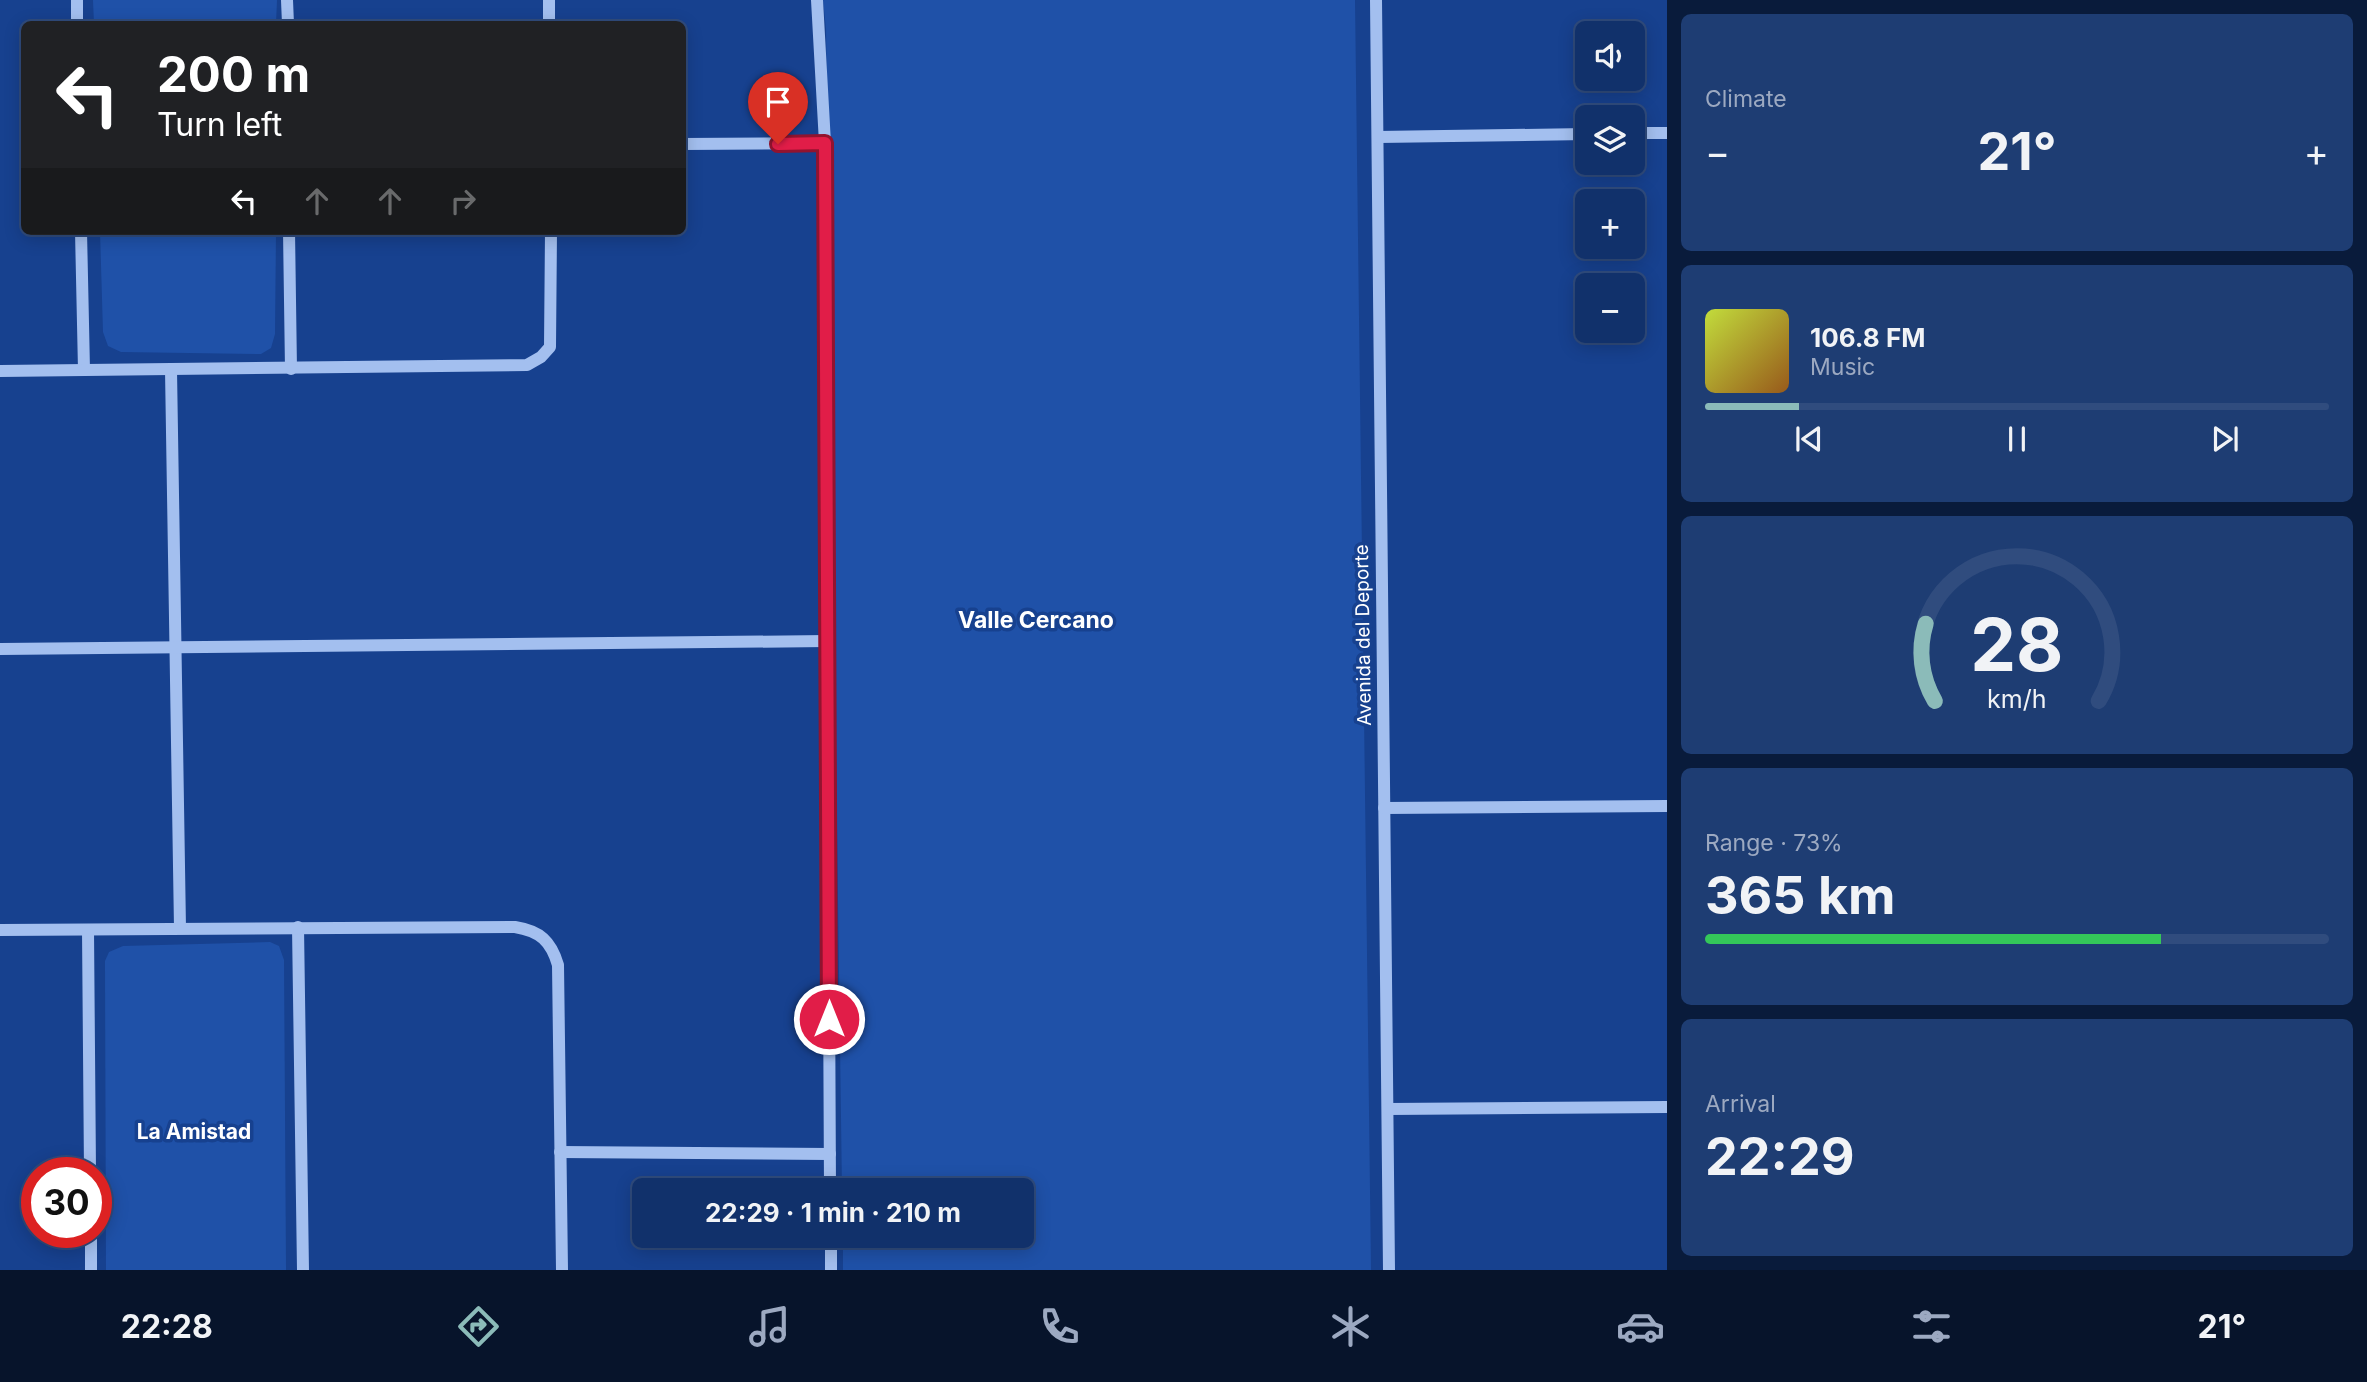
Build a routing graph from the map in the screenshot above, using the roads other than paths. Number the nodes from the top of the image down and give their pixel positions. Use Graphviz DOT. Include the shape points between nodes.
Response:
graph roads {
  1 [pos="77,0"];
  2 [pos="287,0"];
  3 [pos="549,0"];
  4 [pos="817,0"];
  5 [pos="1376,0"];
  6 [pos="77,21"];
  7 [pos="288,21"];
  8 [pos="549,21"];
  9 [pos="1645,133"];
  10 [pos="1667,133"];
  11 [pos="1575,134"];
  12 [pos="1378,137"];
  13 [pos="825,143"];
  14 [pos="686,144"];
  15 [pos="81,235"];
  16 [pos="289,235"];
  17 [pos="551,235"];
  18 [pos="291,369"];
  19 [pos="84,370"];
  20 [pos="171,370"];
  21 [pos="0,371"];
  22 [pos="827,641"];
  23 [pos="176,647"];
  24 [pos="0,649"];
  25 [pos="1667,806"];
  26 [pos="1384,808"];
  27 [pos="298,927"];
  28 [pos="180,928"];
  29 [pos="0,930"];
  30 [pos="88,930"];
  31 [pos="1667,1107"];
  32 [pos="1388,1109"];
  33 [pos="560,1152"];
  34 [pos="830,1154"];
  35 [pos="90,1157"];
  36 [pos="830,1178"];
  37 [pos="90,1248"];
  38 [pos="831,1248"];
  39 [pos="91,1270"];
  40 [pos="303,1270"];
  41 [pos="562,1270"];
  42 [pos="831,1270"];
  43 [pos="1389,1270"];
  1 -- 6 [label="street"];
  2 -- 7 [label="street"];
  3 -- 8 [label="street"];
  4 -- 13 [label="street"];
  5 -- 12 [label="street, Avenida del Deporte"];
  9 -- 10 [label="street"];
  11 -- 12 [label="street"];
  12 -- 26 [label="street, Avenida del Deporte"];
  13 -- 14 [label="street"];
  13 -- 22 [label="street"];
  15 -- 19 [label="street"];
  16 -- 18 [label="street"];
  17 -- 18 [label="street" via="553,326 550,347 541,357 515,367"];
  18 -- 20 [label="street"];
  19 -- 20 [label="street"];
  19 -- 21 [label="street"];
  20 -- 23 [label="street"];
  22 -- 23 [label="street"];
  22 -- 34 [label="street"];
  23 -- 24 [label="street"];
  23 -- 28 [label="street"];
  25 -- 26 [label="street"];
  26 -- 32 [label="street, Avenida del Deporte"];
  27 -- 28 [label="street"];
  27 -- 33 [label="street" via="515,927 542,936 558,965"];
  27 -- 40 [label="street"];
  28 -- 30 [label="street"];
  29 -- 30 [label="street"];
  30 -- 35 [label="street"];
  31 -- 32 [label="street"];
  32 -- 43 [label="street, Avenida del Deporte"];
  33 -- 34 [label="street"];
  33 -- 41 [label="street"];
  34 -- 36 [label="street"];
  37 -- 39 [label="street"];
  38 -- 42 [label="street"];
}
